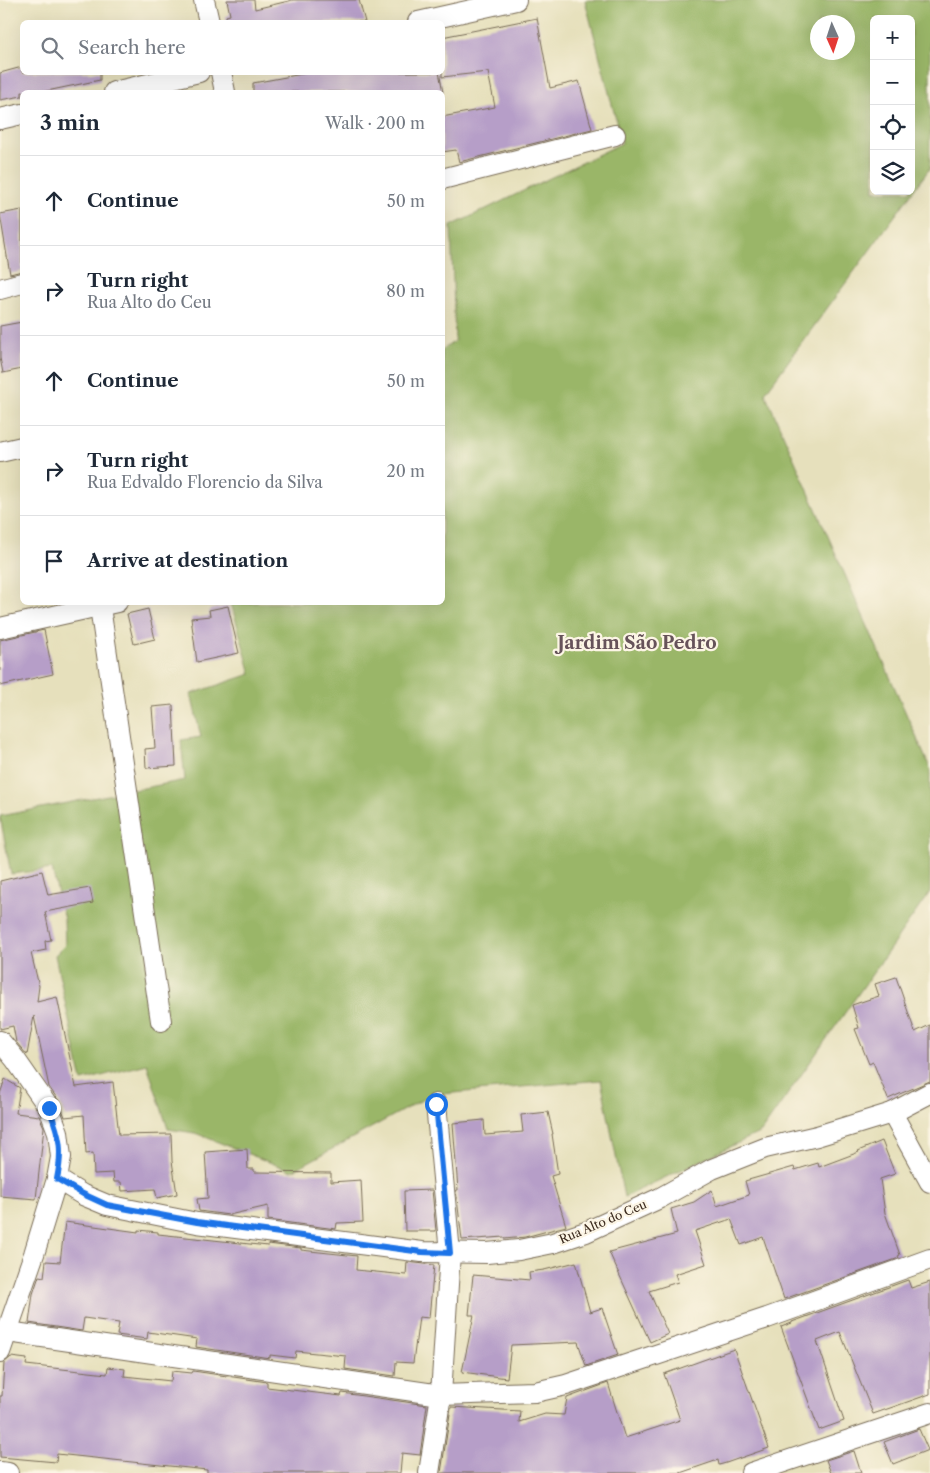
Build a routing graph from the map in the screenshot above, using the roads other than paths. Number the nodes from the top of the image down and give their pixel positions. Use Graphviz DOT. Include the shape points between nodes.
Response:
graph roads {
  1 [pos="204,0"];
  2 [pos="516,0"];
  3 [pos="209,20"];
  4 [pos="427,20"];
  5 [pos="186,75"];
  6 [pos="222,75"];
  7 [pos="122,90"];
  8 [pos="225,90"];
  9 [pos="20,114"];
  10 [pos="0,119"];
  11 [pos="615,135"];
  12 [pos="445,178"];
  13 [pos="20,284"];
  14 [pos="0,289"];
  15 [pos="20,447"];
  16 [pos="0,452"];
  17 [pos="108,605"];
  18 [pos="0,628"];
  19 [pos="161,1021"];
  20 [pos="0,1041"];
  21 [pos="8,1062"];
  22 [pos="930,1093"];
  23 [pos="436,1104"];
  24 [pos="892,1113"];
  25 [pos="57,1179"];
  26 [pos="930,1182"];
  27 [pos="450,1253"];
  28 [pos="930,1259"];
  29 [pos="8,1332"];
  30 [pos="0,1352"];
  31 [pos="441,1395"];
  32 [pos="930,1413"];
  33 [pos="0,1472"];
  34 [pos="8,1473"];
  35 [pos="429,1473"];
  36 [pos="751,1473"];
  1 -- 3 [label="street"];
  2 -- 4 [label="street"];
  5 -- 7 [label="street"];
  6 -- 8 [label="street"];
  9 -- 10 [label="street"];
  11 -- 12 [label="street"];
  13 -- 14 [label="street"];
  15 -- 16 [label="street"];
  17 -- 18 [label="street"];
  17 -- 19 [label="street"];
  20 -- 21 [label="street"];
  21 -- 25 [label="street" via="49,1108 58,1132 61,1157"];
  22 -- 24 [label="street, Rua Alto do Ceu"];
  23 -- 27 [label="street"];
  24 -- 26 [label="street"];
  24 -- 27 [label="street, Rua Alto do Ceu" via="765,1148 712,1169 660,1198 586,1232 553,1243 519,1250"];
  25 -- 27 [label="street, Rua Alto do Ceu" via="107,1205 197,1222"];
  25 -- 29 [label="street"];
  27 -- 31 [label="street"];
  28 -- 31 [label="street" via="566,1385 535,1392"];
  29 -- 30 [label="street"];
  29 -- 31 [label="street"];
  31 -- 35 [label="street"];
  32 -- 36 [label="street"];
  33 -- 34 [label="street"];
}
